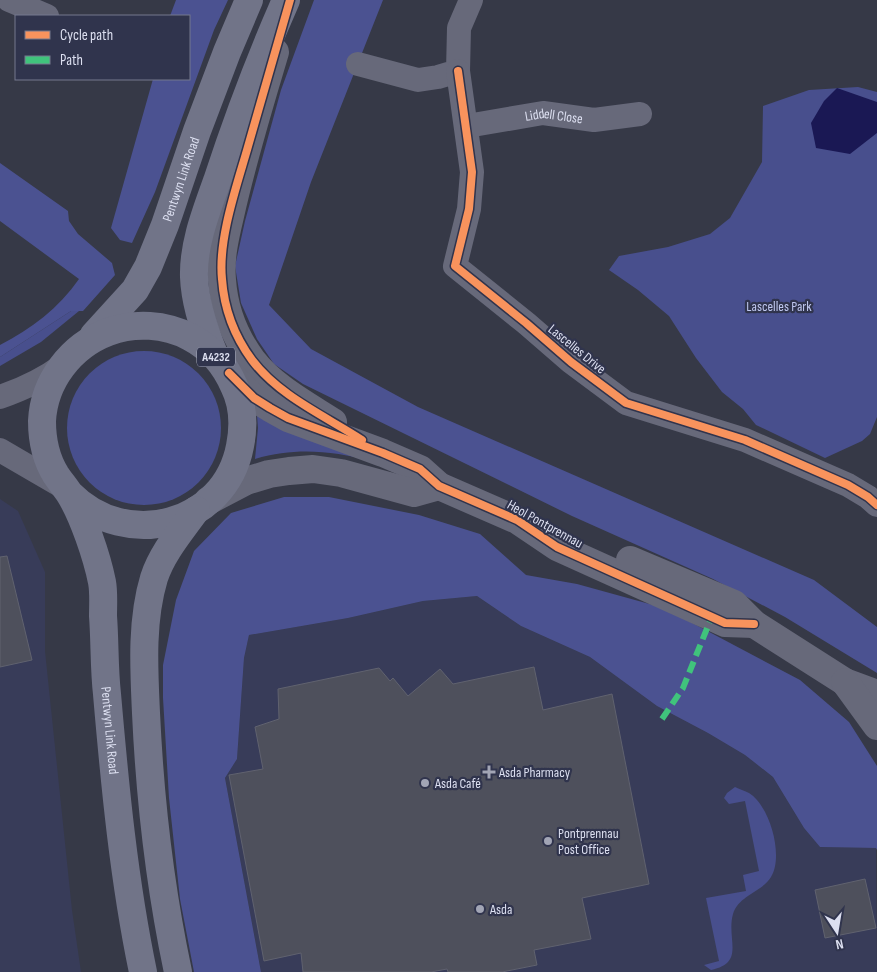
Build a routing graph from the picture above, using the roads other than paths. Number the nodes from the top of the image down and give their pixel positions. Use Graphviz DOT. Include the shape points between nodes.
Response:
graph roads {
  1 [pos="9,0"];
  2 [pos="249,0"];
  3 [pos="286,0"];
  4 [pos="290,0"];
  5 [pos="471,0"];
  6 [pos="46,15"];
  7 [pos="358,64"];
  8 [pos="458,71"];
  9 [pos="640,114"];
  10 [pos="467,126"];
  11 [pos="87,342"];
  12 [pos="221,364"];
  13 [pos="63,365"];
  14 [pos="0,398"];
  15 [pos="0,450"];
  16 [pos="383,453"];
  17 [pos="439,486"];
  18 [pos="68,491"];
  19 [pos="877,505"];
  20 [pos="202,506"];
  21 [pos="845,682"];
  22 [pos="877,694"];
  23 [pos="877,726"];
  24 [pos="143,972"];
  25 [pos="178,972"];
  1 -- 6 [label="street"];
  2 -- 11 [label="main road, Pentwyn Link Road / A4232" via="148,267 135,290"];
  3 -- 12 [label="main road, Pentwyn Link Road / A4232" via="230,142 194,260 196,294 203,326"];
  4 -- 16 [label="street" via="231,209 222,261 225,300 235,332 264,373 296,398"];
  5 -- 8 [label="street, Lascelles Drive" via="459,28"];
  7 -- 8 [label="street" via="418,80"];
  8 -- 10 [label="street, Lascelles Drive"];
  9 -- 10 [label="street, Liddell Close" via="594,120 543,113"];
  10 -- 19 [label="street, Lascelles Drive" via="472,172 469,209 455,266 626,403 745,440 840,481"];
  11 -- 12 [label="main road, Pentwyn Link Road / A4232" via="121,328 161,327 198,341"];
  11 -- 13 [label="main road, Pentwyn Link Road / A4232"];
  12 -- 16 [label="street, Heol Pontprennau" via="254,398 288,418"];
  12 -- 20 [label="main road, Pentwyn Link Road / A4232" via="238,392 243,434 239,456 230,475"];
  13 -- 14 [label="street" via="27,388"];
  13 -- 18 [label="main road, Pentwyn Link Road / A4232" via="52,382 42,421 49,461"];
  15 -- 18 [label="street"];
  16 -- 17 [label="street, Heol Pontprennau" via="420,469"];
  17 -- 20 [label="street" via="414,493 341,473 313,469 289,471 246,481"];
  17 -- 21 [label="street, Heol Pontprennau" via="517,520 562,529 734,604 754,624"];
  18 -- 20 [label="main road, Pentwyn Link Road / A4232" via="91,512 139,525 178,519"];
  18 -- 24 [label="main road, Pentwyn Link Road / A4232" via="89,536 102,586 106,690 116,794"];
  20 -- 25 [label="main road, Pentwyn Link Road / A4232" via="169,549 154,576 145,637 144,682 150,785"];
  21 -- 22 [label="street, Heol Pontprennau"];
  21 -- 23 [label="street, Heol Pontprennau"];
}
